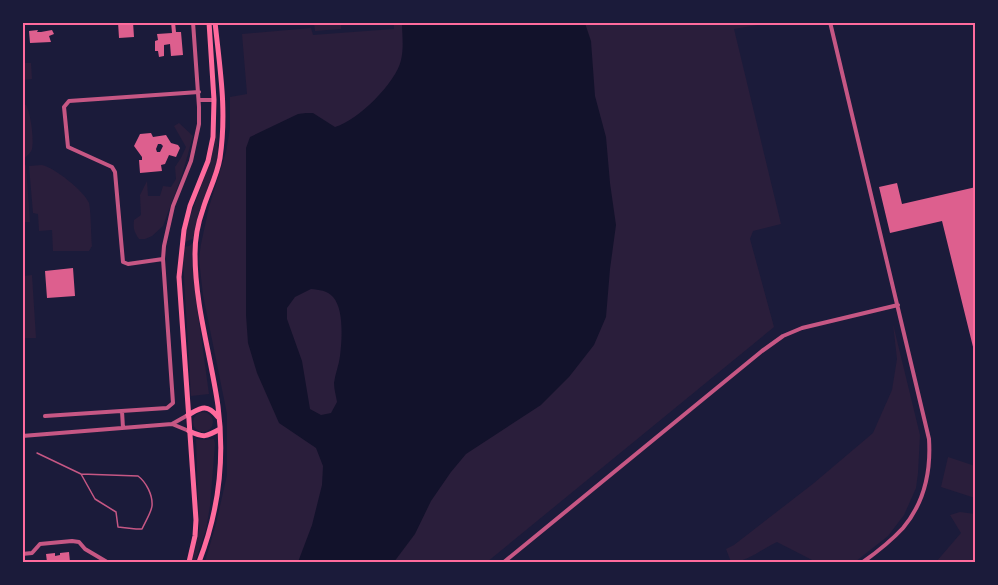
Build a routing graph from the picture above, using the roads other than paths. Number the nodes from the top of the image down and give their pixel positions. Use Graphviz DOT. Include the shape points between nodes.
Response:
graph roads {
  1 [pos="193,22"];
  2 [pos="209,22"];
  3 [pos="215,22"];
  4 [pos="830,22"];
  5 [pos="199,92"];
  6 [pos="199,100"];
  7 [pos="214,100"];
  8 [pos="164,260"];
  9 [pos="898,305"];
  10 [pos="122,411"];
  11 [pos="45,416"];
  12 [pos="188,416"];
  13 [pos="219,418"];
  14 [pos="172,424"];
  15 [pos="123,428"];
  16 [pos="220,429"];
  17 [pos="189,431"];
  18 [pos="22,436"];
  19 [pos="37,453"];
  20 [pos="81,474"];
  21 [pos="22,554"];
  22 [pos="107,562"];
  23 [pos="189,562"];
  24 [pos="199,562"];
  25 [pos="504,562"];
  26 [pos="863,562"];
  1 -- 5 [label="street"];
  2 -- 7 [label="main road"];
  3 -- 13 [label="main road" via="223,87 223,136 220,160 202,210 195,252 198,295"];
  4 -- 9 [label="street"];
  5 -- 6 [label="street"];
  5 -- 8 [label="street" via="69,101 64,107 68,147 112,167 115,172 123,262"];
  6 -- 7 [label="street"];
  6 -- 8 [label="street" via="195,146 173,206"];
  7 -- 12 [label="main road" via="208,161 190,206 180,260"];
  8 -- 10 [label="street" via="173,403 167,408"];
  9 -- 25 [label="street" via="808,325 783,336"];
  9 -- 26 [label="street" via="927,427 928,472 911,517"];
  10 -- 11 [label="street"];
  10 -- 15 [label="street"];
  12 -- 13 [label="main road" via="206,407"];
  12 -- 14 [label="street"];
  12 -- 17 [label="main road"];
  13 -- 16 [label="main road"];
  14 -- 15 [label="street"];
  14 -- 17 [label="street"];
  15 -- 18 [label="street"];
  16 -- 17 [label="main road" via="206,436"];
  16 -- 24 [label="main road" via="220,471 210,529"];
  17 -- 23 [label="main road" via="196,528"];
  19 -- 20 [label="lane"];
  20 -- 20 [label="lane" via="138,476 144,481 152,506 142,529 118,527 116,512 95,499"];
  21 -- 22 [label="street" via="32,553 40,544 72,541 80,542"];
}
